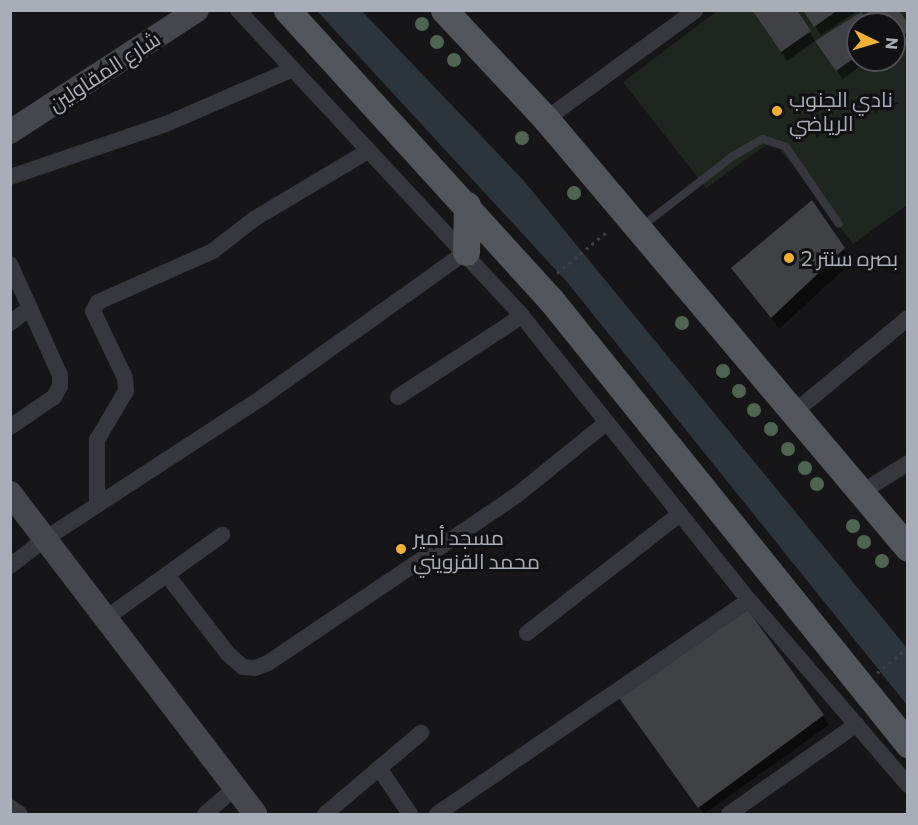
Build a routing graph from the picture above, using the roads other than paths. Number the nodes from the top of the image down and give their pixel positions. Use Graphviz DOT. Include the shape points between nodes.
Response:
graph roads {
  1 [pos="197,10"];
  2 [pos="238,10"];
  3 [pos="287,10"];
  4 [pos="696,10"];
  5 [pos="453,13"];
  6 [pos="293,69"];
  7 [pos="546,119"];
  8 [pos="10,132"];
  9 [pos="368,152"];
  10 [pos="10,177"];
  11 [pos="467,205"];
  12 [pos="839,224"];
  13 [pos="638,229"];
  14 [pos="466,252"];
  15 [pos="10,264"];
  16 [pos="30,308"];
  17 [pos="522,316"];
  18 [pos="908,318"];
  19 [pos="10,323"];
  20 [pos="398,397"];
  21 [pos="792,414"];
  22 [pos="606,423"];
  23 [pos="10,427"];
  24 [pos="908,463"];
  25 [pos="862,492"];
  26 [pos="10,493"];
  27 [pos="97,505"];
  28 [pos="680,514"];
  29 [pos="222,535"];
  30 [pos="45,538"];
  31 [pos="908,548"];
  32 [pos="10,566"];
  33 [pos="167,575"];
  34 [pos="749,600"];
  35 [pos="106,618"];
  36 [pos="527,633"];
  37 [pos="857,724"];
  38 [pos="421,733"];
  39 [pos="908,744"];
  40 [pos="379,768"];
  41 [pos="908,785"];
  42 [pos="235,788"];
  43 [pos="10,807"];
  44 [pos="20,814"];
  45 [pos="205,814"];
  46 [pos="255,814"];
  47 [pos="325,814"];
  48 [pos="410,814"];
  49 [pos="437,814"];
  50 [pos="729,814"];
  1 -- 8 [label="street, شارع المقاولين"];
  2 -- 6 [label="street"];
  3 -- 11 [label="main road"];
  4 -- 7 [label="street"];
  5 -- 7 [label="main road"];
  6 -- 9 [label="street"];
  6 -- 10 [label="street" via="166,124"];
  7 -- 13 [label="main road"];
  9 -- 14 [label="street"];
  9 -- 27 [label="street" via="254,219 213,251 98,302 93,311 125,378 126,391 97,440"];
  11 -- 14 [label="main road"];
  11 -- 39 [label="main road" via="551,300"];
  12 -- 13 [label="lane" via="786,147 763,139 733,156"];
  13 -- 21 [label="main road"];
  14 -- 17 [label="street"];
  14 -- 27 [label="street" via="264,396"];
  15 -- 16 [label="street"];
  16 -- 19 [label="street"];
  16 -- 23 [label="street" via="60,375 60,386 54,397"];
  17 -- 20 [label="street"];
  17 -- 22 [label="street"];
  18 -- 21 [label="street"];
  21 -- 25 [label="main road"];
  22 -- 28 [label="street"];
  22 -- 33 [label="street" via="516,495 268,663 255,668 243,667 228,654"];
  24 -- 25 [label="street"];
  25 -- 31 [label="main road"];
  26 -- 30 [label="street"];
  27 -- 30 [label="street"];
  28 -- 34 [label="street"];
  28 -- 36 [label="street"];
  29 -- 33 [label="street"];
  30 -- 32 [label="street"];
  30 -- 35 [label="street"];
  33 -- 35 [label="street"];
  34 -- 37 [label="street"];
  34 -- 49 [label="street"];
  35 -- 42 [label="street"];
  37 -- 41 [label="street"];
  37 -- 50 [label="street"];
  38 -- 40 [label="street"];
  40 -- 47 [label="street"];
  40 -- 48 [label="street"];
  42 -- 45 [label="street"];
  42 -- 46 [label="street"];
  43 -- 44 [label="street"];
}
